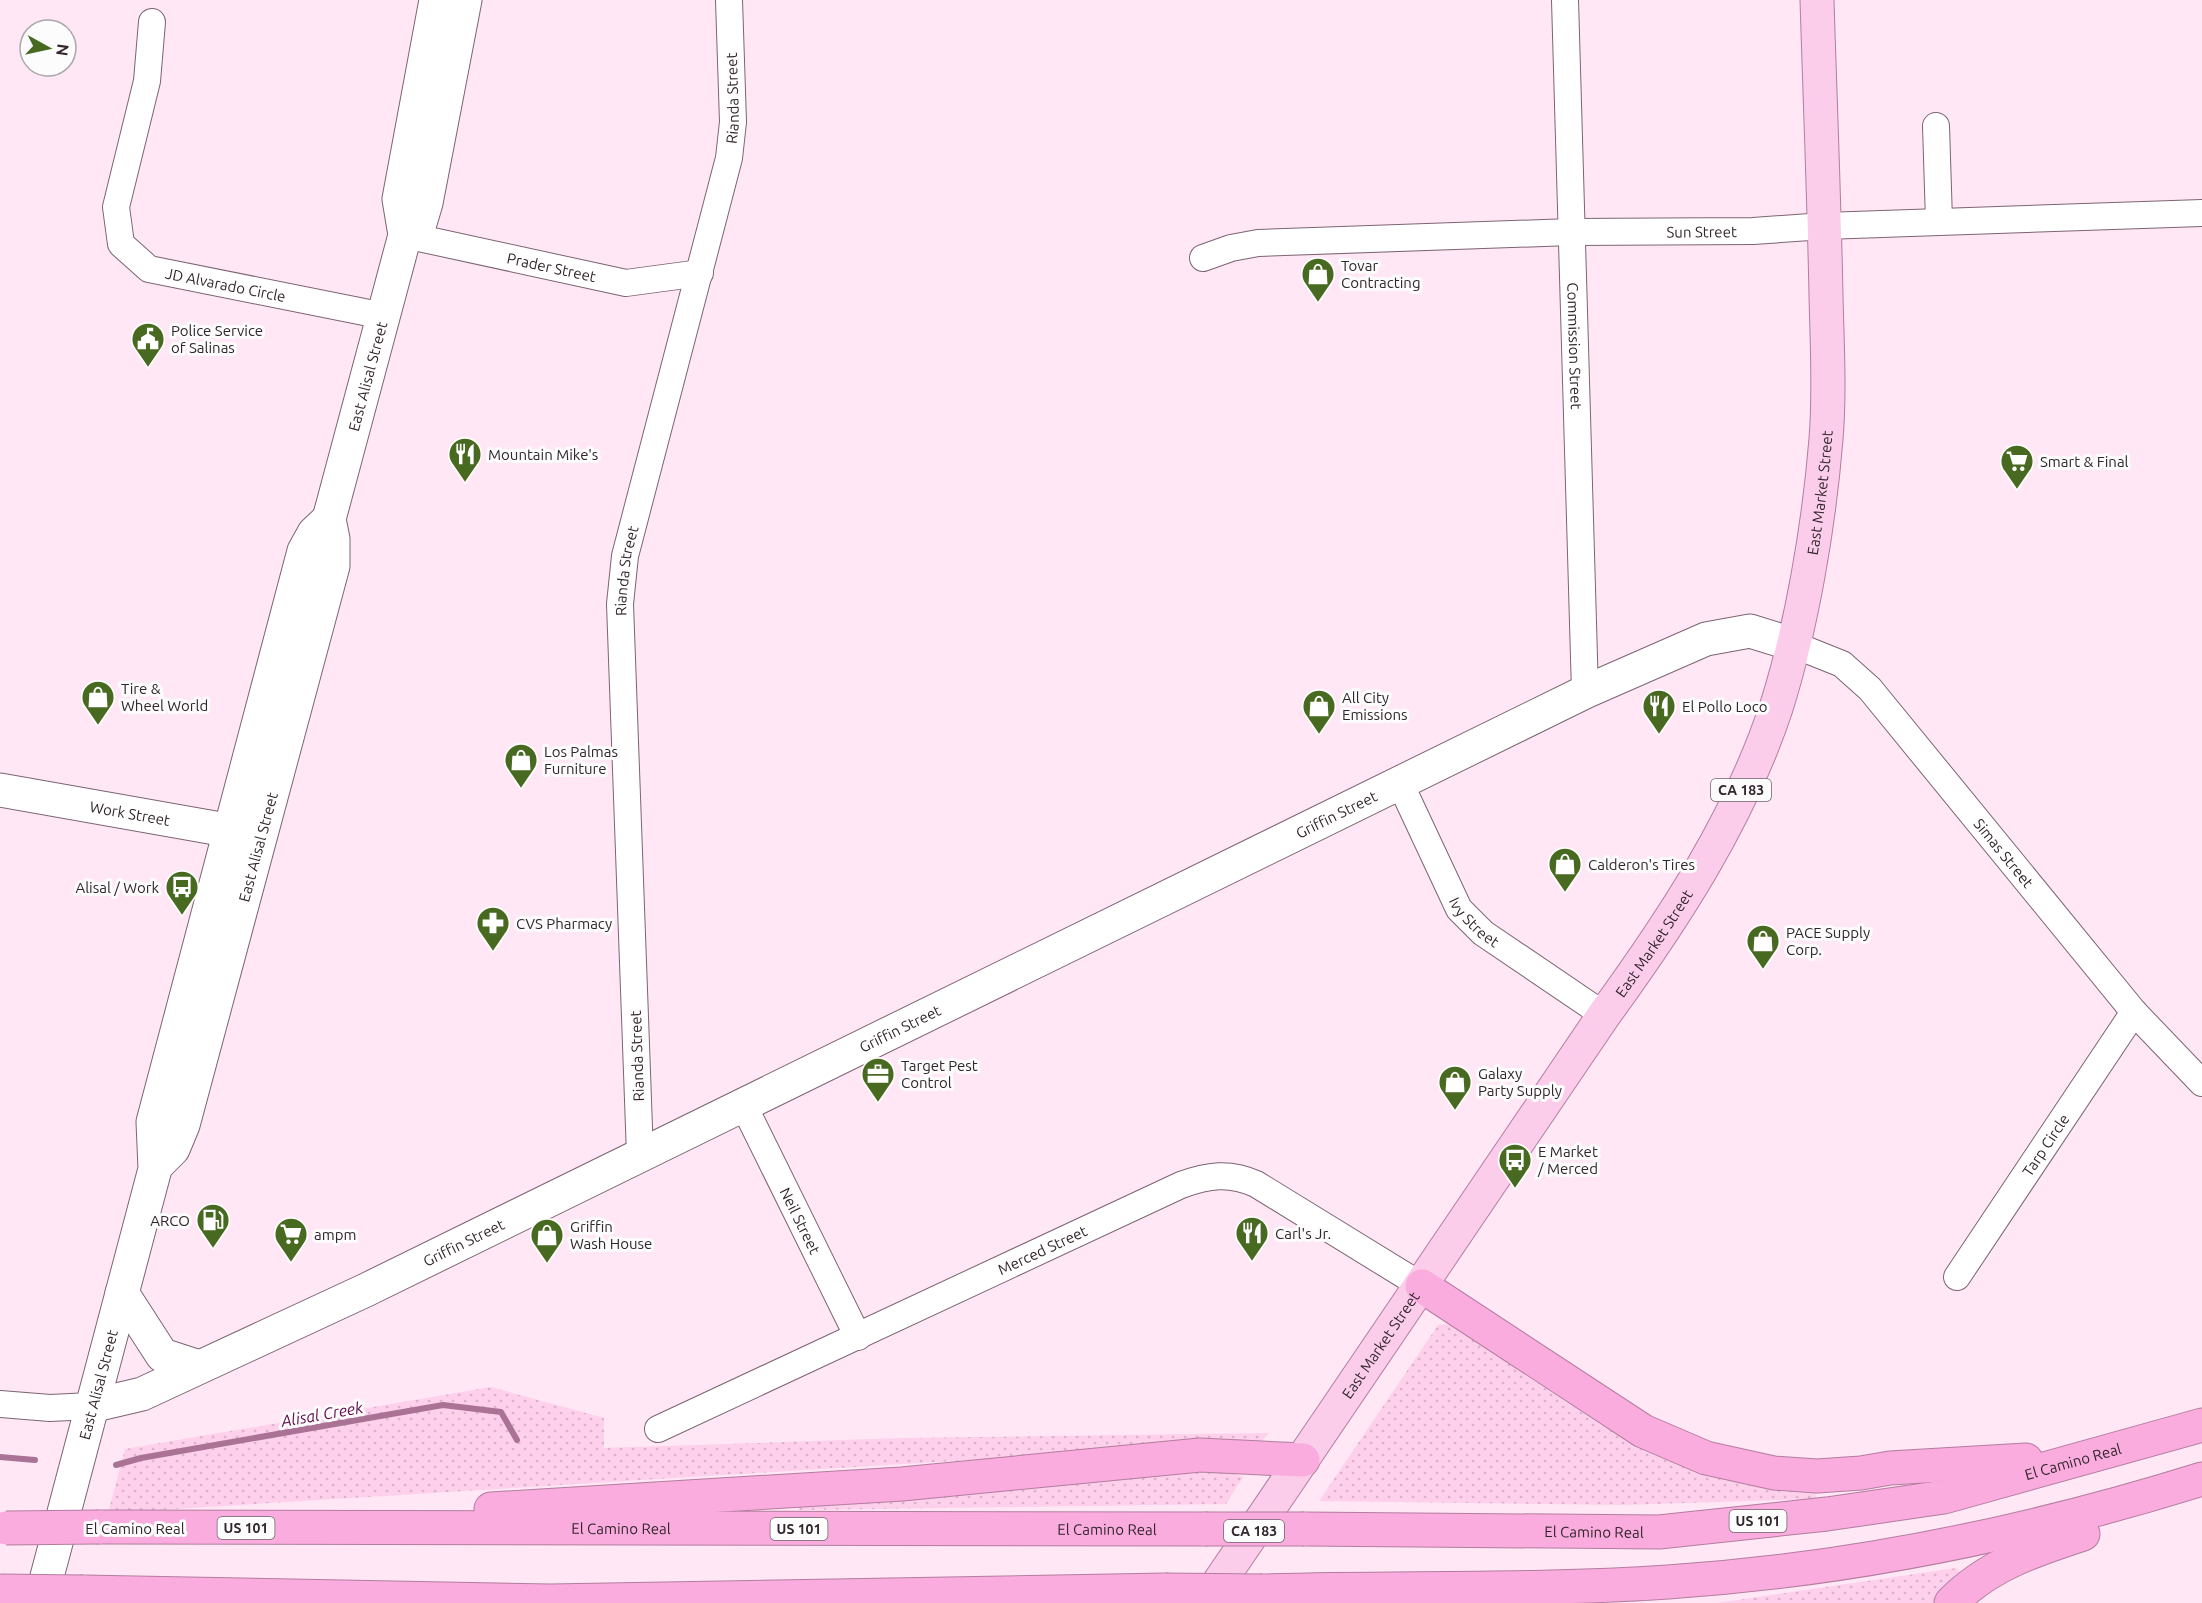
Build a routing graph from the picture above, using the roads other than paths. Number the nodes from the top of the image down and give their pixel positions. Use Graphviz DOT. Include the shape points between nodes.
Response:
graph roads {
  1 [pos="436,0"];
  2 [pos="465,0"];
  3 [pos="729,0"];
  4 [pos="1565,0"];
  5 [pos="1817,0"];
  6 [pos="152,22"];
  7 [pos="1936,126"];
  8 [pos="2202,213"];
  9 [pos="1939,221"];
  10 [pos="1824,226"];
  11 [pos="1571,232"];
  12 [pos="405,236"];
  13 [pos="1203,258"];
  14 [pos="700,273"];
  15 [pos="384,316"];
  16 [pos="329,519"];
  17 [pos="1792,644"];
  18 [pos="1585,692"];
  19 [pos="1400,783"];
  20 [pos="0,790"];
  21 [pos="229,830"];
  22 [pos="261,836"];
  23 [pos="2134,1012"];
  24 [pos="1604,1015"];
  25 [pos="2202,1083"];
  26 [pos="743,1104"];
  27 [pos="640,1155"];
  28 [pos="156,1166"];
  29 [pos="1957,1277"];
  30 [pos="1422,1286"];
  31 [pos="122,1293"];
  32 [pos="858,1337"];
  33 [pos="199,1367"];
  34 [pos="0,1404"];
  35 [pos="91,1406"];
  36 [pos="2202,1425"];
  37 [pos="658,1429"];
  38 [pos="2088,1456"];
  39 [pos="1303,1460"];
  40 [pos="2201,1479"];
  41 [pos="3,1528"];
  42 [pos="393,1530"];
  43 [pos="1351,1588"];
  44 [pos="0,1591"];
  45 [pos="40,1603"];
  46 [pos="1205,1603"];
  47 [pos="1494,1603"];
  48 [pos="1951,1603"];
  1 -- 12 [label="main road, East Alisal Street" via="399,199"];
  2 -- 12 [label="main road, East Alisal Street" via="426,203 420,223"];
  3 -- 14 [label="street, Rianda Street" via="733,122 729,158"];
  4 -- 11 [label="street, Commission Street"];
  5 -- 10 [label="main road, East Market Street / CA 183"];
  6 -- 15 [label="street, JD Alvarado Circle" via="147,81 116,207 121,244 149,269"];
  7 -- 9 [label="street"];
  8 -- 9 [label="street, Sun Street"];
  9 -- 10 [label="street, Sun Street"];
  10 -- 11 [label="street, Sun Street" via="1753,231"];
  10 -- 17 [label="main road, East Market Street / CA 183" via="1826,439 1804,600"];
  11 -- 13 [label="street, Sun Street" via="1258,243"];
  11 -- 18 [label="street, Commission Street"];
  12 -- 14 [label="street, Prader Street" via="626,283"];
  12 -- 15 [label="main road, East Alisal Street"];
  14 -- 27 [label="street, Rianda Street" via="625,556 620,604"];
  15 -- 16 [label="main road, East Alisal Street"];
  16 -- 21 [label="main road, East Alisal Street" via="314,533 304,551"];
  16 -- 22 [label="main road, East Alisal Street" via="333,566"];
  17 -- 18 [label="main road, Griffin Street" via="1750,632 1706,639"];
  17 -- 23 [label="street, Simas Street" via="1842,664 1870,689"];
  17 -- 24 [label="main road, East Market Street / CA 183" via="1776,707 1756,758 1706,863 1659,939"];
  18 -- 19 [label="main road, Griffin Street"];
  19 -- 24 [label="street, Ivy Street" via="1459,909 1483,933"];
  19 -- 26 [label="main road, Griffin Street"];
  20 -- 21 [label="main road, Work Street"];
  21 -- 22 [label="main road, Work Street"];
  21 -- 28 [label="main road, East Alisal Street" via="153,1122"];
  22 -- 28 [label="main road, East Alisal Street" via="183,1125 173,1149"];
  23 -- 25 [label="street, Simas Street"];
  23 -- 29 [label="street, Tarp Circle"];
  24 -- 30 [label="main road, East Market Street / CA 183"];
  26 -- 27 [label="main road, Griffin Street"];
  26 -- 32 [label="street, Neil Street"];
  27 -- 33 [label="main road, Griffin Street"];
  28 -- 31 [label="main road, East Alisal Street"];
  30 -- 32 [label="street, Merced Street" via="1256,1184 1234,1176 1208,1176 1181,1185"];
  30 -- 38 [label="highway" via="1643,1431 1706,1458 1742,1468 1818,1476"];
  30 -- 39 [label="main road, East Market Street / CA 183"];
  31 -- 33 [label="main road" via="162,1355"];
  31 -- 35 [label="main road, East Alisal Street"];
  32 -- 37 [label="street, Merced Street"];
  33 -- 35 [label="main road, Griffin Street" via="129,1398"];
  34 -- 35 [label="street, Griffin Street"];
  35 -- 45 [label="main road, East Alisal Street"];
  36 -- 38 [label="highway, El Camino Real / US 101"];
  38 -- 42 [label="highway, El Camino Real / US 101, bridge" via="1944,1497 1659,1532"];
  39 -- 42 [label="highway" via="1200,1455 902,1484 458,1511"];
  39 -- 46 [label="main road, East Market Street / CA 183"];
  40 -- 43 [label="highway" via="2007,1532 1811,1567 1668,1582"];
  40 -- 48 [label="highway" via="2143,1515 2042,1547 1998,1566"];
  41 -- 42 [label="highway, El Camino Real / US 101, bridge"];
  43 -- 44 [label="highway, bridge" via="550,1601"];
  43 -- 47 [label="highway"];
}
